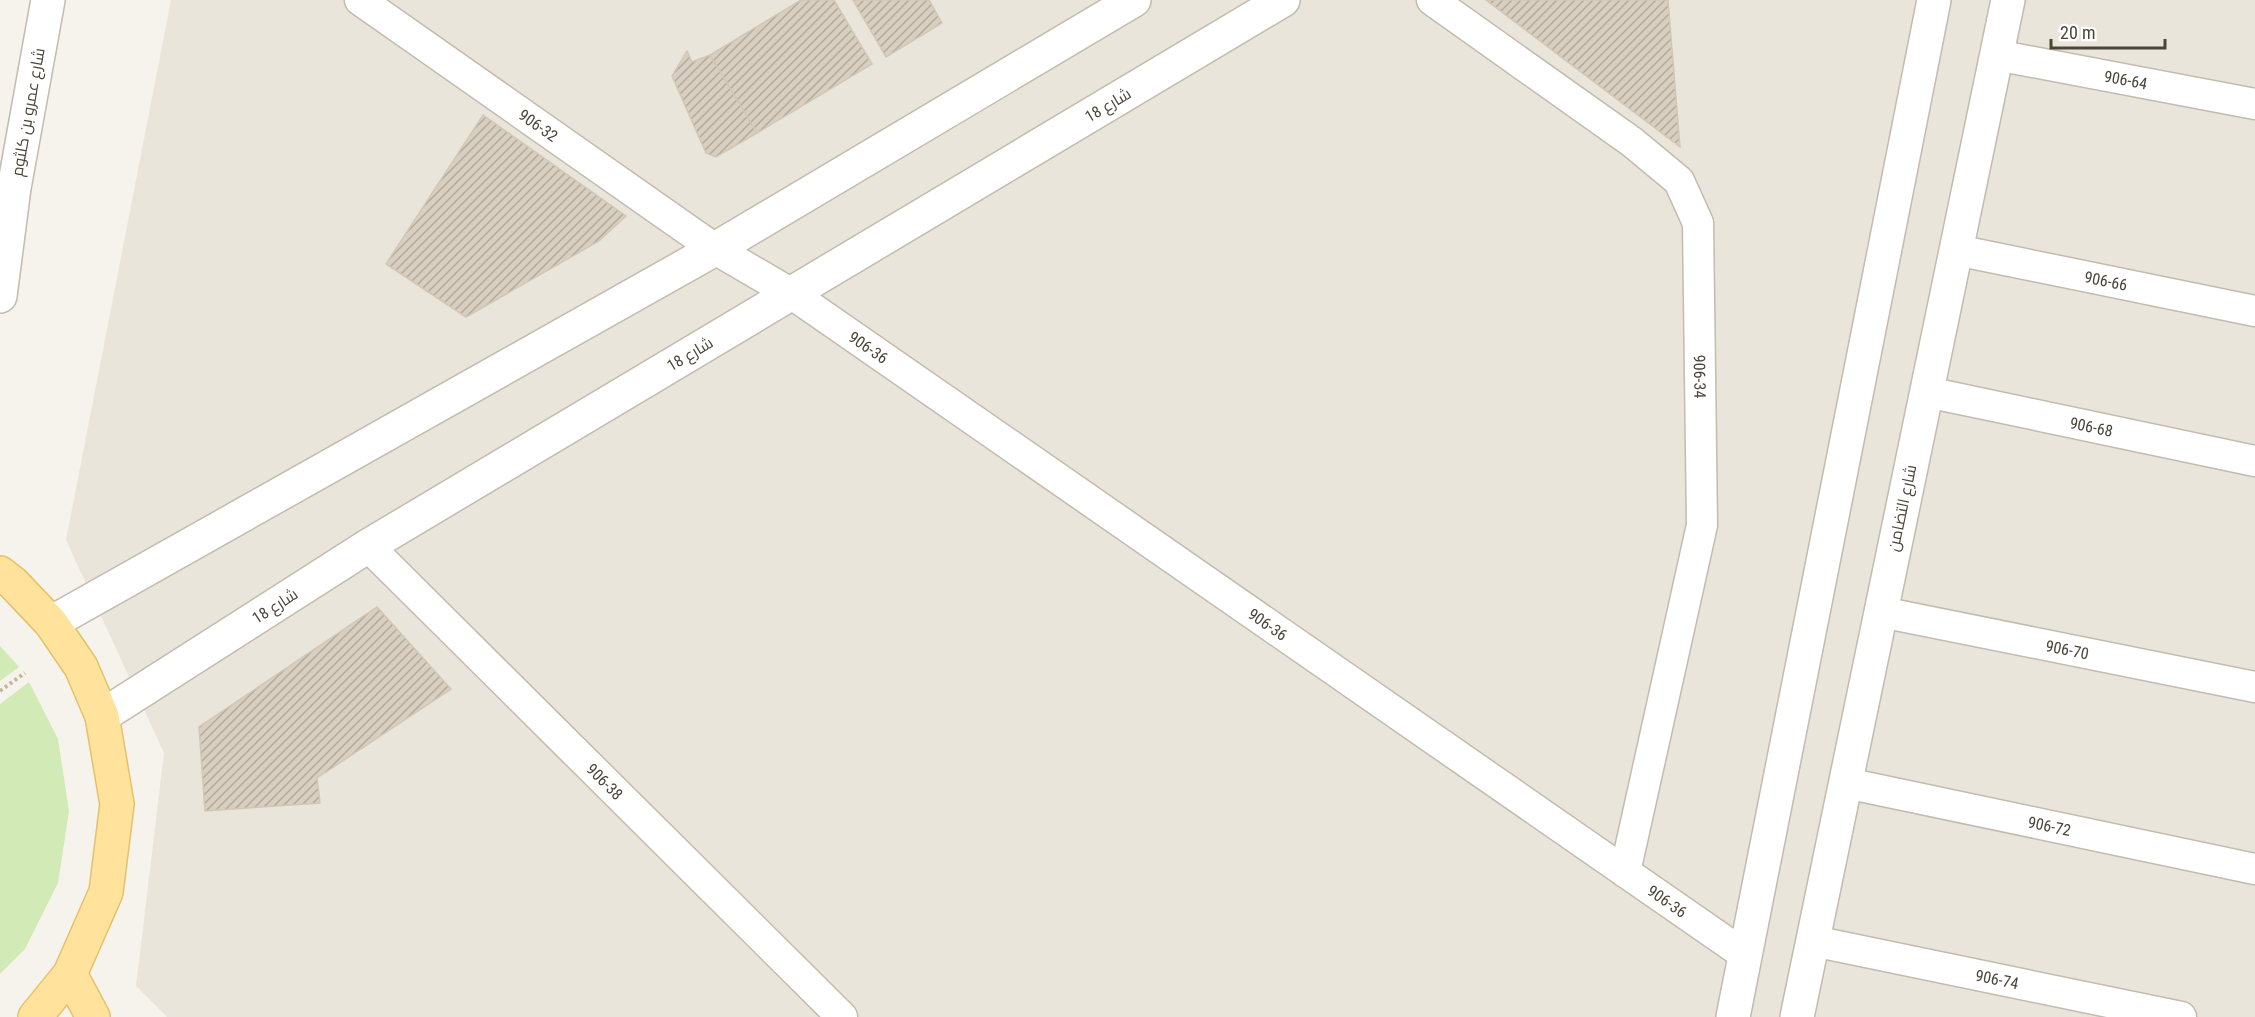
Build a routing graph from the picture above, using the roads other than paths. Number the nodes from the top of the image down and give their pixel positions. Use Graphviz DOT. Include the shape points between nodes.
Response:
graph roads {
  1 [pos="48,0"];
  2 [pos="360,0"];
  3 [pos="1134,0"];
  4 [pos="1283,0"];
  5 [pos="1432,0"];
  6 [pos="1934,0"];
  7 [pos="2008,0"];
  8 [pos="1996,55"];
  9 [pos="2255,104"];
  10 [pos="715,249"];
  11 [pos="1956,250"];
  12 [pos="792,294"];
  13 [pos="0,296"];
  14 [pos="2255,310"];
  15 [pos="1927,392"];
  16 [pos="2255,461"];
  17 [pos="369,546"];
  18 [pos="0,573"];
  19 [pos="1881,612"];
  20 [pos="51,622"];
  21 [pos="2255,687"];
  22 [pos="102,716"];
  23 [pos="1846,783"];
  24 [pos="2255,870"];
  25 [pos="1625,872"];
  26 [pos="1813,941"];
  27 [pos="1745,955"];
  28 [pos="70,974"];
  29 [pos="35,1017"];
  30 [pos="93,1017"];
  31 [pos="842,1017"];
  32 [pos="1733,1017"];
  33 [pos="1797,1017"];
  34 [pos="2181,1017"];
  1 -- 13 [label="street, شارع عمرو بن كلثوم" via="14,188"];
  2 -- 10 [label="street, 906-32"];
  3 -- 10 [label="street"];
  4 -- 12 [label="street, شارع 18"];
  5 -- 25 [label="street, 906-34" via="1640,148 1679,181 1698,223 1702,525"];
  6 -- 27 [label="street"];
  7 -- 8 [label="street, شارع التضامن"];
  8 -- 9 [label="street, 906-64"];
  8 -- 11 [label="street, شارع التضامن"];
  10 -- 12 [label="street, 906-32"];
  10 -- 20 [label="street"];
  11 -- 14 [label="street, 906-66"];
  11 -- 15 [label="street, شارع التضامن"];
  12 -- 17 [label="street, شارع 18"];
  12 -- 25 [label="street, 906-36"];
  15 -- 16 [label="street, 906-68"];
  15 -- 19 [label="street, شارع التضامن"];
  17 -- 22 [label="street, شارع 18"];
  17 -- 31 [label="street, 906-38"];
  18 -- 20 [label="main road"];
  19 -- 21 [label="street, 906-70"];
  19 -- 23 [label="street, شارع التضامن"];
  20 -- 22 [label="main road" via="81,667"];
  22 -- 28 [label="main road" via="117,804 106,892"];
  23 -- 24 [label="street, 906-72"];
  23 -- 26 [label="street, شارع التضامن"];
  25 -- 27 [label="street, 906-36"];
  26 -- 33 [label="street, شارع التضامن"];
  26 -- 34 [label="street, 906-74"];
  27 -- 32 [label="street"];
  28 -- 29 [label="main road"];
  28 -- 30 [label="main road"];
}
